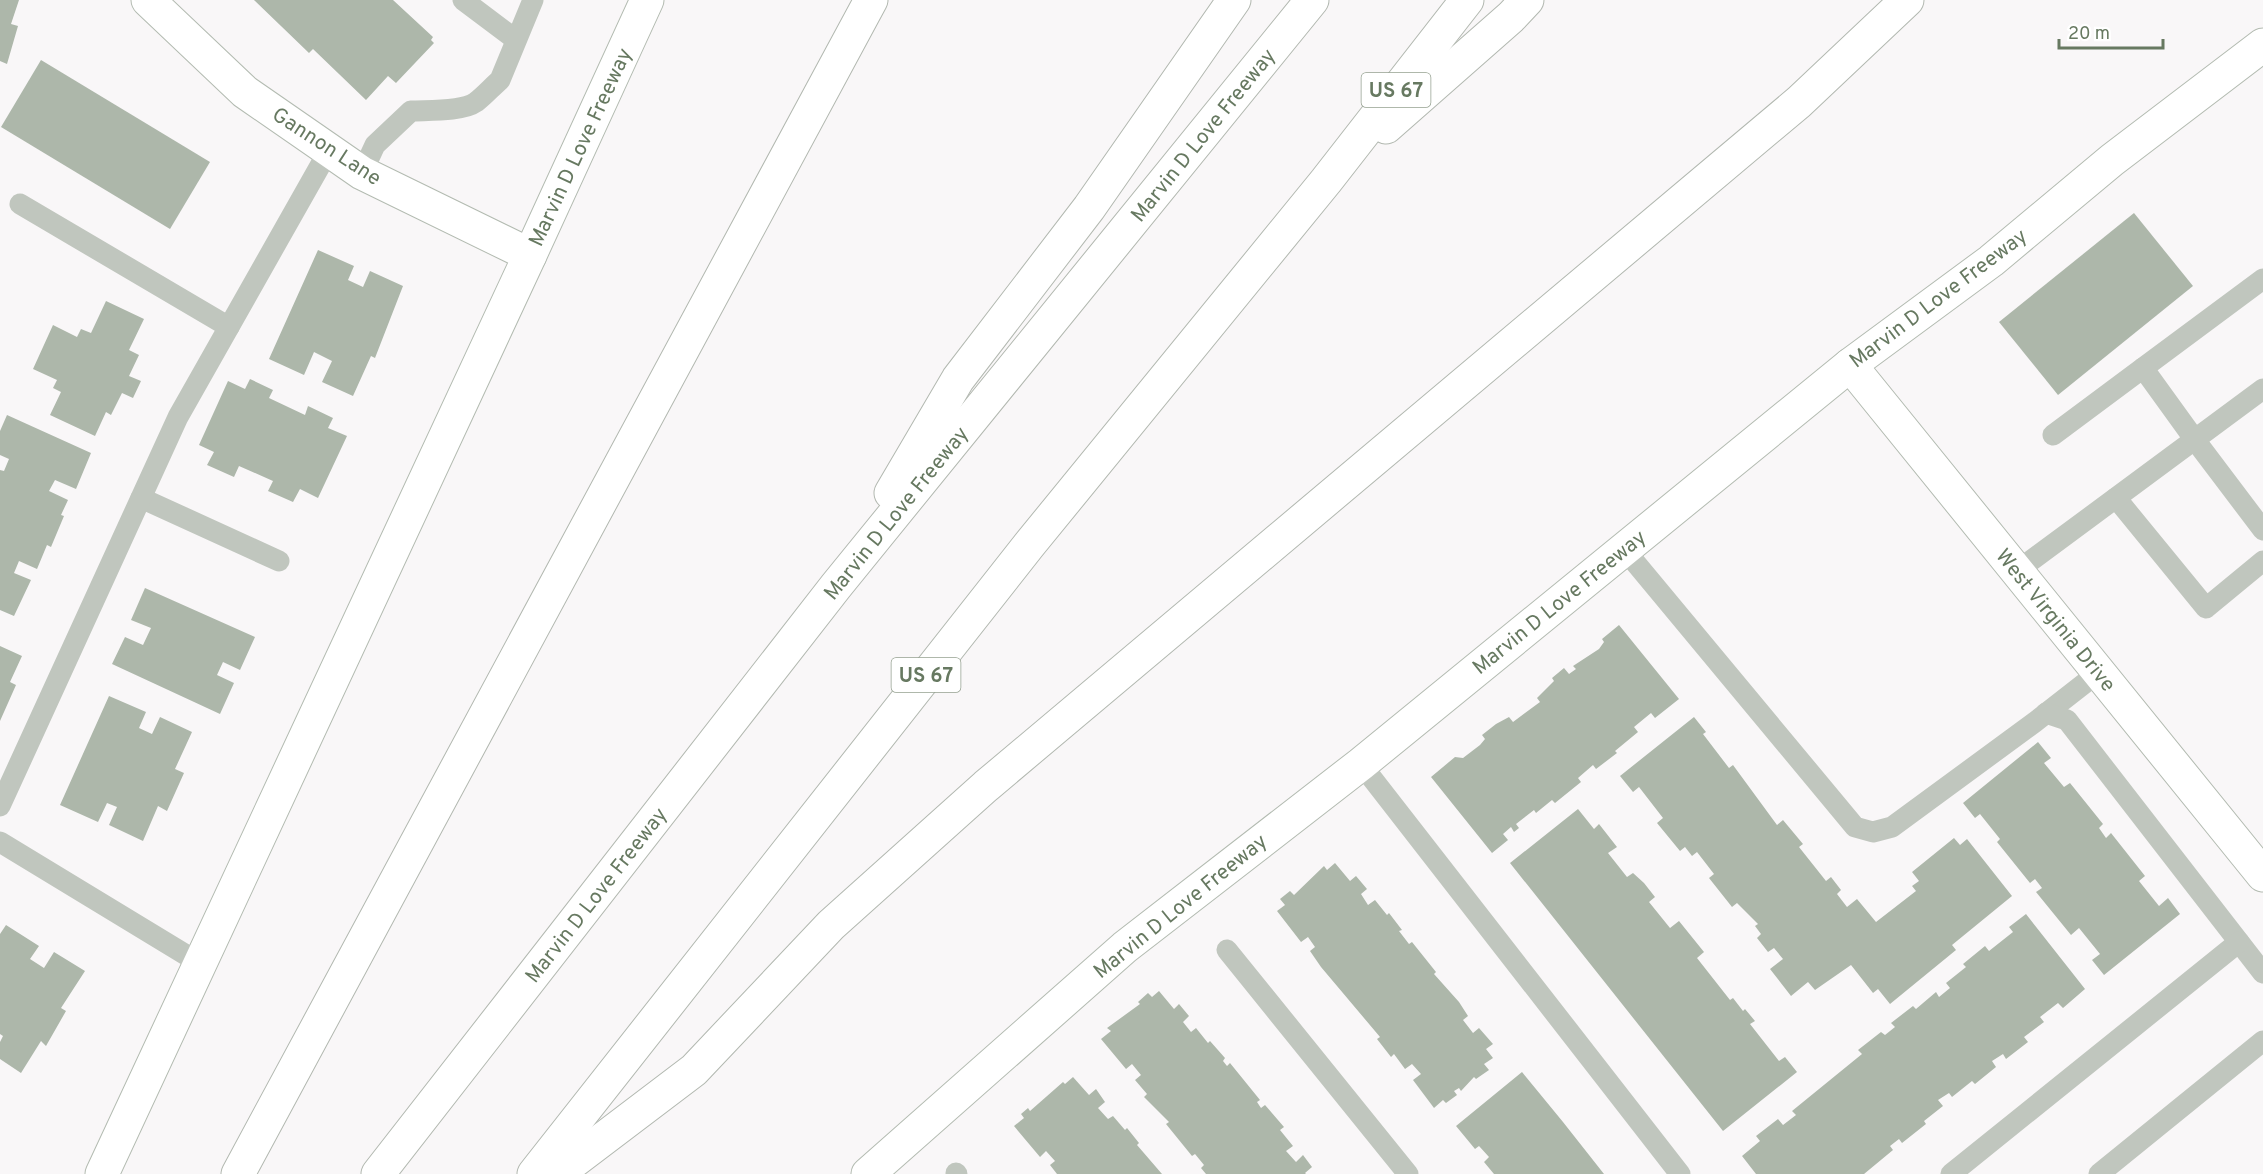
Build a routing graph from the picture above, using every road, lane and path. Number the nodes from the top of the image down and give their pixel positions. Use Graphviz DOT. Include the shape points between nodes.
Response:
graph roads {
  1 [pos="148,0"];
  2 [pos="463,0"];
  3 [pos="533,0"];
  4 [pos="647,0"];
  5 [pos="871,0"];
  6 [pos="1234,0"];
  7 [pos="1312,0"];
  8 [pos="1467,0"];
  9 [pos="1527,0"];
  10 [pos="1907,0"];
  11 [pos="515,39"];
  12 [pos="2263,45"];
  13 [pos="329,150"];
  14 [pos="362,173"];
  15 [pos="1326,181"];
  16 [pos="20,204"];
  17 [pos="530,255"];
  18 [pos="2263,279"];
  19 [pos="229,327"];
  20 [pos="1850,365"];
  21 [pos="2143,368"];
  22 [pos="2263,389"];
  23 [pos="2053,435"];
  24 [pos="2195,440"];
  25 [pos="141,498"];
  26 [pos="2116,498"];
  27 [pos="2263,530"];
  28 [pos="1624,549"];
  29 [pos="279,561"];
  30 [pos="2263,561"];
  31 [pos="2017,572"];
  32 [pos="836,586"];
  33 [pos="2099,672"];
  34 [pos="2046,713"];
  35 [pos="1360,764"];
  36 [pos="0,806"];
  37 [pos="0,842"];
  38 [pos="2263,875"];
  39 [pos="2239,942"];
  40 [pos="1227,950"];
  41 [pos="201,964"];
  42 [pos="2263,973"];
  43 [pos="2263,1041"];
  44 [pos="102,1174"];
  45 [pos="238,1174"];
  46 [pos="378,1174"];
  47 [pos="534,1174"];
  48 [pos="557,1174"];
  49 [pos="868,1174"];
  50 [pos="1408,1174"];
  51 [pos="1680,1174"];
  52 [pos="1951,1174"];
  53 [pos="2099,1174"];
  1 -- 13 [label="main road, Gannon Lane" via="245,92"];
  2 -- 11 [label="lane"];
  3 -- 11 [label="lane"];
  4 -- 17 [label="main road, Marvin D Love Freeway"];
  5 -- 45 [label="main road"];
  6 -- 32 [label="main road" via="1089,208 958,379"];
  7 -- 32 [label="main road, Marvin D Love Freeway"];
  8 -- 15 [label="main road, US 67"];
  9 -- 15 [label="main road"];
  10 -- 48 [label="main road" via="1798,102 986,786 831,925 694,1070"];
  11 -- 14 [label="lane" via="500,80 474,104 411,111 375,145"];
  12 -- 20 [label="main road, Marvin D Love Freeway" via="2112,160 1991,261"];
  13 -- 14 [label="main road, Gannon Lane"];
  13 -- 19 [label="lane"];
  14 -- 17 [label="main road, Gannon Lane"];
  15 -- 47 [label="main road, US 67" via="1029,545"];
  16 -- 19 [label="lane"];
  17 -- 41 [label="main road, Marvin D Love Freeway"];
  18 -- 21 [label="lane"];
  19 -- 25 [label="lane" via="178,417"];
  20 -- 28 [label="main road, Marvin D Love Freeway"];
  20 -- 31 [label="main road, West Virginia Drive"];
  21 -- 23 [label="lane"];
  21 -- 24 [label="lane"];
  22 -- 24 [label="lane"];
  24 -- 26 [label="lane"];
  24 -- 27 [label="lane"];
  25 -- 29 [label="lane"];
  25 -- 36 [label="lane"];
  26 -- 30 [label="lane" via="2206,608"];
  26 -- 31 [label="lane"];
  28 -- 34 [label="lane" via="1855,827 1873,832 1892,827"];
  28 -- 35 [label="main road, Marvin D Love Freeway"];
  31 -- 33 [label="main road, West Virginia Drive"];
  32 -- 46 [label="main road, Marvin D Love Freeway"];
  33 -- 34 [label="lane"];
  33 -- 38 [label="main road, West Virginia Drive"];
  34 -- 39 [label="lane" via="2067,720"];
  35 -- 49 [label="main road, Marvin D Love Freeway" via="1125,947"];
  35 -- 51 [label="lane"];
  37 -- 41 [label="lane"];
  39 -- 42 [label="lane"];
  39 -- 52 [label="lane"];
  40 -- 50 [label="lane"];
  41 -- 44 [label="main road, Marvin D Love Freeway"];
  43 -- 53 [label="lane"];
}
